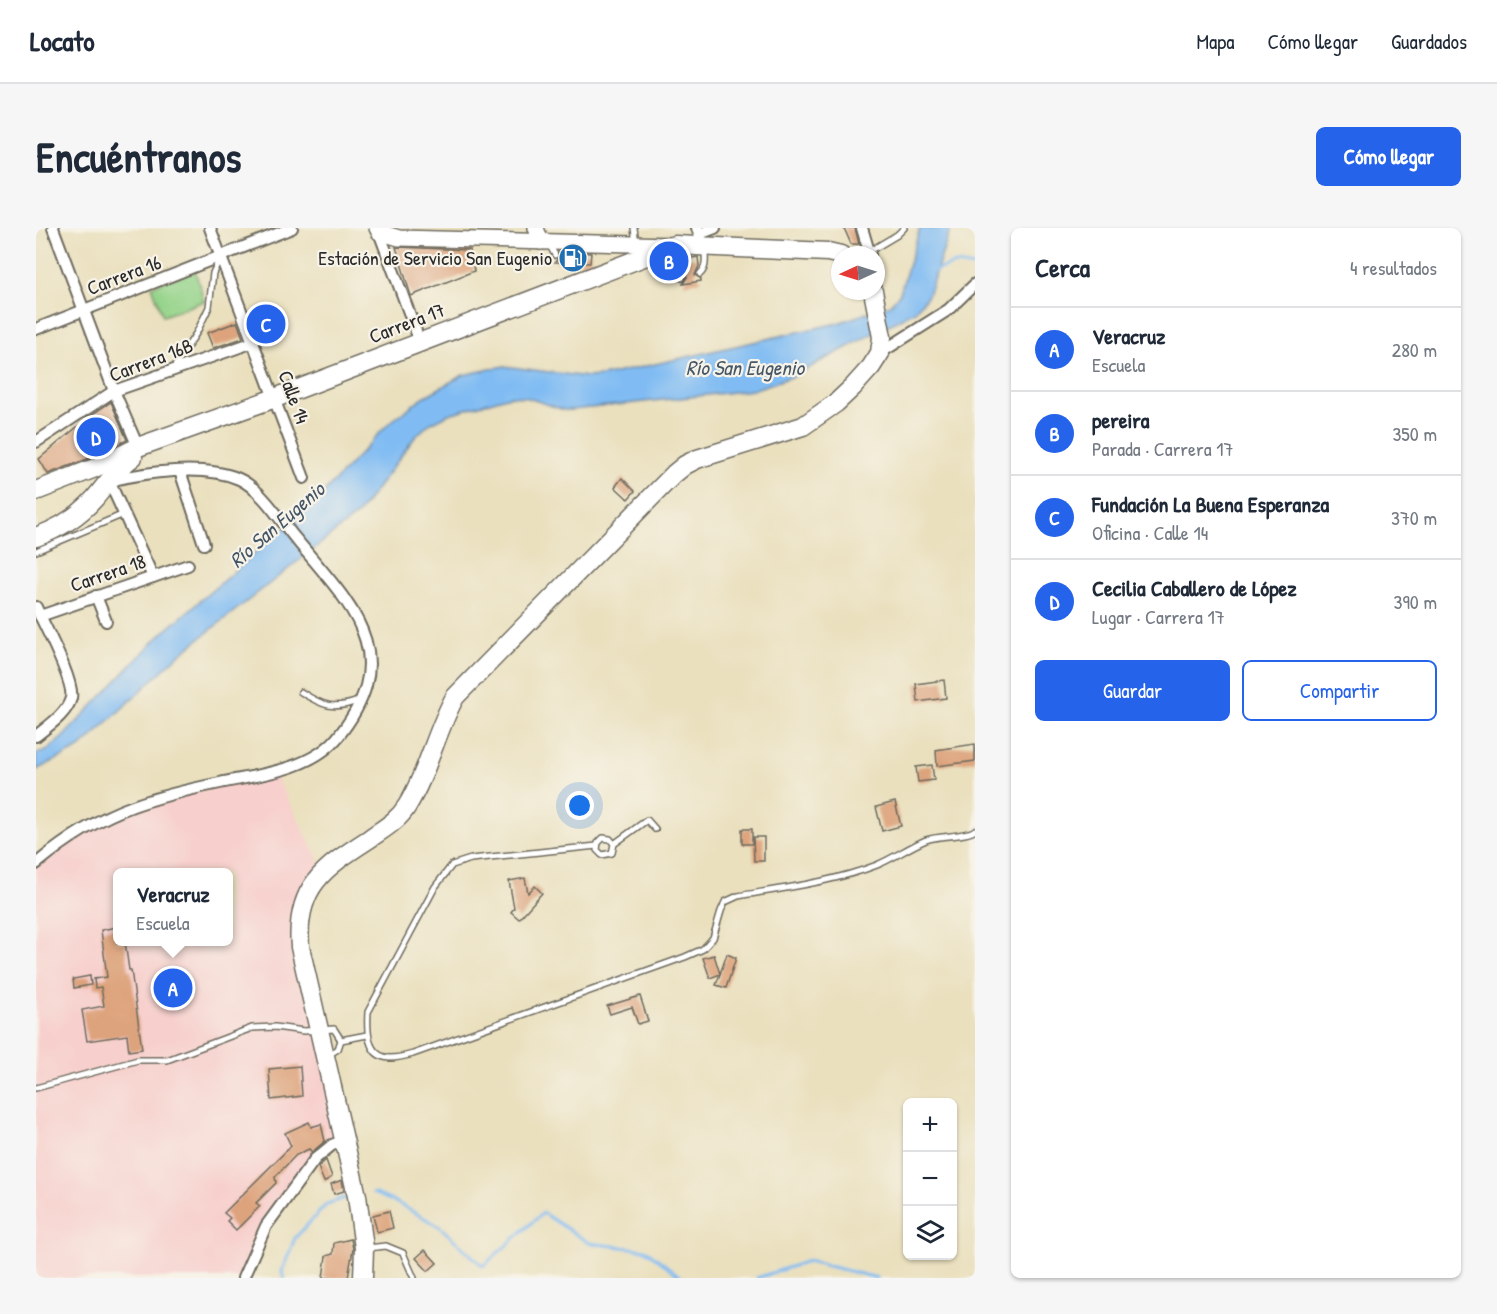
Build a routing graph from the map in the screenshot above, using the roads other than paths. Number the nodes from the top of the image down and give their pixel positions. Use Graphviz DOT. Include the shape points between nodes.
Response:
graph roads {
  1 [pos="53,228"];
  2 [pos="210,228"];
  3 [pos="292,228"];
  4 [pos="634,228"];
  5 [pos="715,228"];
  6 [pos="862,228"];
  7 [pos="904,228"];
  8 [pos="378,230"];
  9 [pos="700,236"];
  10 [pos="545,242"];
  11 [pos="636,244"];
  12 [pos="675,245"];
  13 [pos="868,246"];
  14 [pos="880,246"];
  15 [pos="831,253"];
  16 [pos="221,256"];
  17 [pos="700,274"];
  18 [pos="682,278"];
  19 [pos="975,284"];
  20 [pos="875,300"];
  21 [pos="84,310"];
  22 [pos="36,329"];
  23 [pos="254,342"];
  24 [pos="420,342"];
  25 [pos="881,345"];
  26 [pos="172,371"];
  27 [pos="114,391"];
  28 [pos="275,398"];
  29 [pos="36,441"];
  30 [pos="146,445"];
  31 [pos="180,471"];
  32 [pos="304,478"];
  33 [pos="109,481"];
  34 [pos="36,491"];
  35 [pos="124,514"];
  36 [pos="36,537"];
  37 [pos="204,544"];
  38 [pos="36,551"];
  39 [pos="188,565"];
  40 [pos="153,577"];
  41 [pos="96,596"];
  42 [pos="38,612"];
  43 [pos="106,621"];
  44 [pos="301,692"];
  45 [pos="360,700"];
  46 [pos="36,736"];
  47 [pos="655,829"];
  48 [pos="975,830"];
  49 [pos="614,844"];
  50 [pos="597,846"];
  51 [pos="36,864"];
  52 [pos="319,1030"];
  53 [pos="367,1035"];
  54 [pos="341,1040"];
  55 [pos="326,1057"];
  56 [pos="36,1088"];
  57 [pos="345,1140"];
  58 [pos="364,1248"];
  59 [pos="243,1278"];
  60 [pos="363,1278"];
  61 [pos="414,1278"];
  1 -- 21 [label="street"];
  2 -- 16 [label="street, Calle 14"];
  3 -- 16 [label="street, Carrera 16"];
  4 -- 11 [label="lane"];
  5 -- 9 [label="street"];
  6 -- 13 [label="street"];
  7 -- 14 [label="lane"];
  8 -- 10 [label="main road" via="399,238"];
  8 -- 24 [label="street"];
  9 -- 12 [label="main road"];
  9 -- 15 [label="main road"];
  9 -- 17 [label="lane" via="705,263"];
  10 -- 11 [label="main road" via="591,248"];
  11 -- 12 [label="main road"];
  12 -- 18 [label="lane" via="676,268"];
  12 -- 24 [label="main road, Carrera 17"];
  16 -- 21 [label="street, Carrera 16"];
  16 -- 23 [label="street, Calle 14"];
  16 -- 26 [label="lane" via="213,273 209,307"];
  19 -- 25 [label="street" via="948,310"];
  20 -- 25 [label="main road"];
  21 -- 22 [label="street, Carrera 16"];
  21 -- 27 [label="street"];
  23 -- 26 [label="street, Carrera 16B"];
  23 -- 28 [label="street, Calle 14"];
  24 -- 28 [label="main road, Carrera 17"];
  25 -- 52 [label="main road" via="871,367 853,387 803,426 685,465 455,697 406,808 388,826 324,870 307,896 299,922 300,947"];
  26 -- 27 [label="street, Carrera 16B"];
  27 -- 29 [label="street, Carrera 16B"];
  27 -- 30 [label="street"];
  28 -- 30 [label="main road, Carrera 17"];
  28 -- 32 [label="street, Calle 14"];
  30 -- 33 [label="main road, Carrera 17"];
  30 -- 34 [label="main road, Carrera 17"];
  31 -- 33 [label="street" via="150,472"];
  31 -- 37 [label="street"];
  31 -- 45 [label="street" via="218,474 249,484 335,587 357,618 367,642 369,667"];
  33 -- 34 [label="main road"];
  33 -- 35 [label="street"];
  33 -- 36 [label="main road, Carrera 17" via="74,517"];
  35 -- 38 [label="lane"];
  35 -- 40 [label="street"];
  39 -- 40 [label="street, Carrera 18"];
  40 -- 41 [label="street, Carrera 18"];
  41 -- 42 [label="street, Carrera 18"];
  41 -- 43 [label="street"];
  42 -- 46 [label="street" via="70,683 71,698 63,712"];
  44 -- 45 [label="lane" via="318,703 335,707"];
  45 -- 51 [label="street" via="335,740 295,765 131,807 89,825"];
  47 -- 49 [label="lane" via="646,820"];
  48 -- 53 [label="lane" via="927,840 877,865 827,880 738,896 725,902 713,938 703,949 413,1054 388,1058 379,1054"];
  49 -- 50 [label="lane" via="603,838"];
  49 -- 50 [label="lane" via="609,855 602,855"];
  50 -- 53 [label="lane" via="452,865 435,887 368,1012"];
  52 -- 54 [label="lane" via="334,1029"];
  52 -- 55 [label="main road"];
  52 -- 56 [label="lane" via="252,1028 167,1060 138,1060"];
  53 -- 54 [label="lane"];
  54 -- 55 [label="lane" via="338,1050"];
  55 -- 57 [label="main road"];
  57 -- 58 [label="main road"];
  57 -- 59 [label="street" via="315,1159 266,1227"];
  58 -- 60 [label="main road"];
  58 -- 61 [label="lane" via="386,1246 403,1253"];
}
